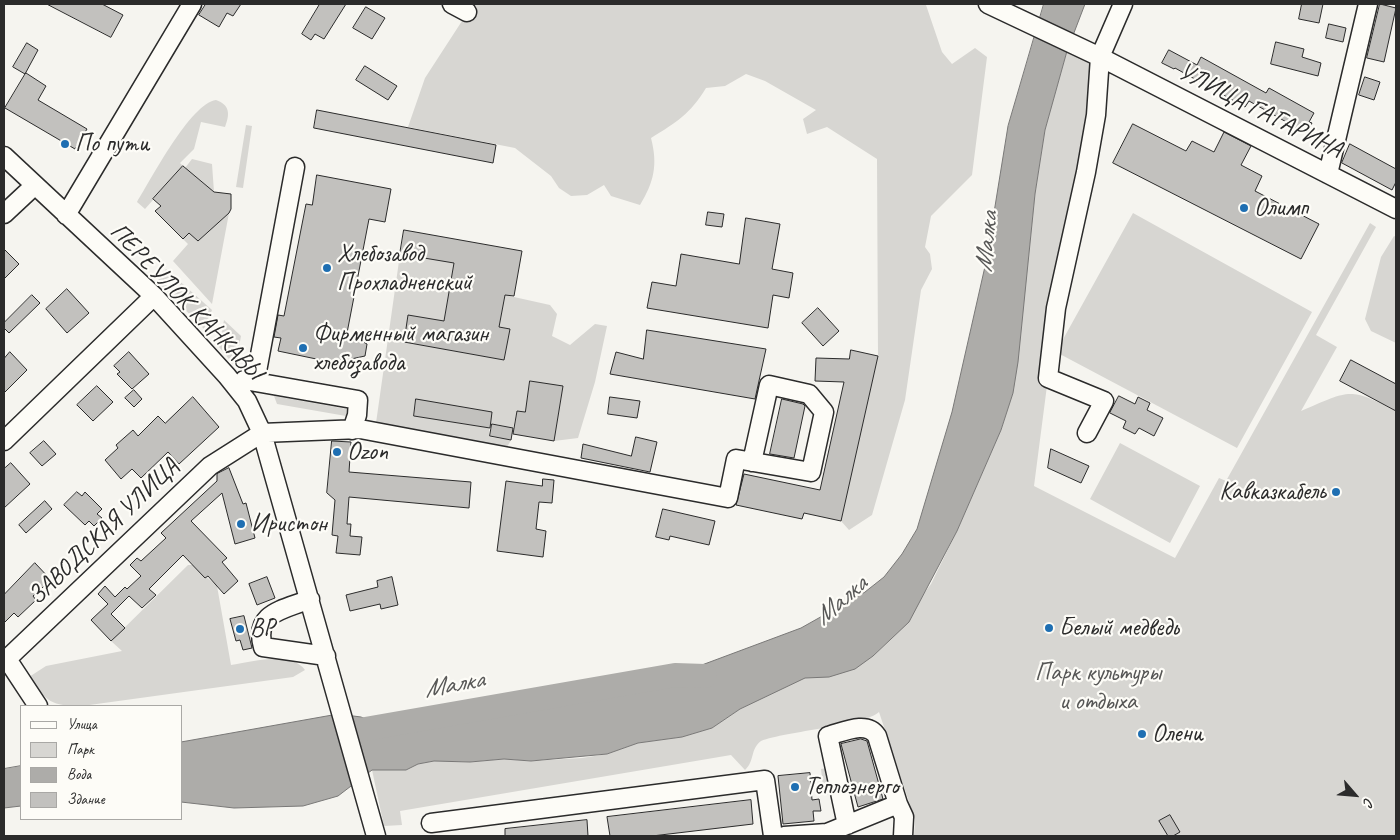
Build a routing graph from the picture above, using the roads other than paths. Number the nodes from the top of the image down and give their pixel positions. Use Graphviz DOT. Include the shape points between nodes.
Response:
graph roads {
  1 [pos="192,4"];
  2 [pos="452,4"];
  3 [pos="988,4"];
  4 [pos="1123,4"];
  5 [pos="1368,4"];
  6 [pos="467,12"];
  7 [pos="1100,57"];
  8 [pos="4,156"];
  9 [pos="295,167"];
  10 [pos="1328,174"];
  11 [pos="34,186"];
  12 [pos="1396,209"];
  13 [pos="4,214"];
  14 [pos="66,214"];
  15 [pos="154,296"];
  16 [pos="227,376"];
  17 [pos="255,382"];
  18 [pos="352,430"];
  19 [pos="262,433"];
  20 [pos="1087,433"];
  21 [pos="4,441"];
  22 [pos="752,462"];
  23 [pos="310,599"];
  24 [pos="326,656"];
  25 [pos="37,705"];
  26 [pos="898,804"];
  27 [pos="431,823"];
  28 [pos="847,825"];
  29 [pos="375,832"];
  30 [pos="774,836"];
  31 [pos="784,836"];
  32 [pos="903,836"];
  1 -- 14 [label="street"];
  2 -- 6 [label="street"];
  3 -- 7 [label="street, УЛИЦА ГАГАРИНА"];
  4 -- 7 [label="street"];
  5 -- 10 [label="street"];
  7 -- 10 [label="street, УЛИЦА ГАГАРИНА"];
  7 -- 20 [label="street" via="1091,144 1056,308 1048,378 1104,401"];
  8 -- 11 [label="street, ПЕРЕУЛОК КАНКАВЫ"];
  9 -- 17 [label="street"];
  10 -- 12 [label="street, УЛИЦА ГАГАРИНА"];
  11 -- 13 [label="street"];
  11 -- 14 [label="street, ПЕРЕУЛОК КАНКАВЫ"];
  14 -- 15 [label="street, ПЕРЕУЛОК КАНКАВЫ"];
  15 -- 16 [label="street, ПЕРЕУЛОК КАНКАВЫ"];
  15 -- 21 [label="street"];
  16 -- 17 [label="street"];
  16 -- 19 [label="street, ПЕРЕУЛОК КАНКАВЫ" via="248,401"];
  17 -- 18 [label="street" via="358,400"];
  18 -- 19 [label="street"];
  18 -- 22 [label="street" via="728,498 736,459"];
  19 -- 23 [label="street, ПЕРЕУЛОК КАНКАВЫ"];
  19 -- 25 [label="street, ЗАВОДСКАЯ УЛИЦА" via="210,466 7,660"];
  22 -- 22 [label="street" via="811,472 824,412 808,394 769,385"];
  23 -- 24 [label="street, ПЕРЕУЛОК КАНКАВЫ"];
  23 -- 24 [label="street" via="268,618 261,625 259,634 263,647"];
  24 -- 29 [label="street, ПЕРЕУЛОК КАНКАВЫ"];
  26 -- 28 [label="street"];
  26 -- 28 [label="street" via="873,730 864,727 828,736"];
  26 -- 32 [label="street" via="904,817"];
  27 -- 30 [label="street" via="765,780"];
  28 -- 31 [label="street" via="827,833"];
}
